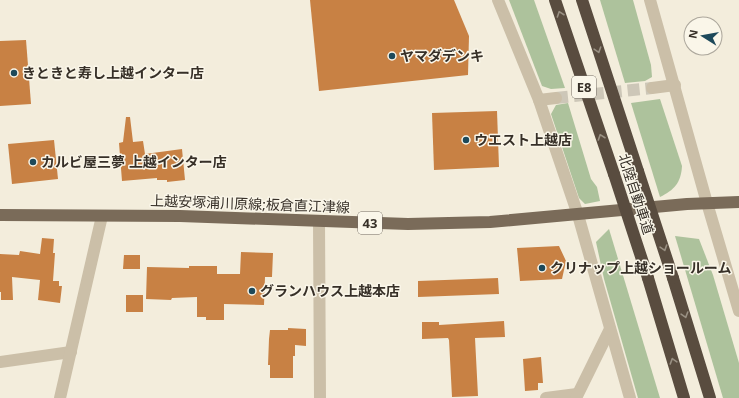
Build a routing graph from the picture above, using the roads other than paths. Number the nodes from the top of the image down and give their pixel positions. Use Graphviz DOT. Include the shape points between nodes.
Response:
graph roads {
  1 [pos="498,0"];
  2 [pos="555,0"];
  3 [pos="582,0"];
  4 [pos="650,0"];
  5 [pos="675,85"];
  6 [pos="652,88"];
  7 [pos="556,98"];
  8 [pos="539,100"];
  9 [pos="739,202"];
  10 [pos="707,203"];
  11 [pos="0,215"];
  12 [pos="578,215"];
  13 [pos="102,216"];
  14 [pos="319,221"];
  15 [pos="739,311"];
  16 [pos="610,329"];
  17 [pos="71,352"];
  18 [pos="0,362"];
  19 [pos="577,396"];
  20 [pos="60,398"];
  21 [pos="320,398"];
  22 [pos="546,398"];
  23 [pos="630,398"];
  24 [pos="684,398"];
  25 [pos="710,398"];
  1 -- 8 [label="street"];
  24 -- 2 [label="highway, 北陸自動車道 / E8, one-way, bridge" via="648,278"];
  3 -- 25 [label="highway, 北陸自動車道 / E8, one-way, bridge" via="674,278"];
  4 -- 5 [label="street"];
  5 -- 6 [label="street"];
  5 -- 10 [label="street"];
  7 -- 8 [label="street"];
  8 -- 12 [label="street"];
  9 -- 10 [label="main road, 上越安塚浦川原線;板倉直江津線 / 43"];
  10 -- 12 [label="main road, 上越安塚浦川原線;板倉直江津線 / 43"];
  10 -- 15 [label="street"];
  11 -- 13 [label="main road, 上越安塚浦川原線;板倉直江津線 / 43"];
  12 -- 14 [label="main road, 上越安塚浦川原線;板倉直江津線 / 43" via="490,222 408,224"];
  12 -- 16 [label="street"];
  13 -- 14 [label="main road, 上越安塚浦川原線;板倉直江津線 / 43"];
  13 -- 17 [label="street"];
  14 -- 21 [label="street"];
  16 -- 19 [label="street"];
  16 -- 23 [label="street"];
  17 -- 18 [label="street"];
  17 -- 20 [label="street"];
  19 -- 22 [label="street"];
}
